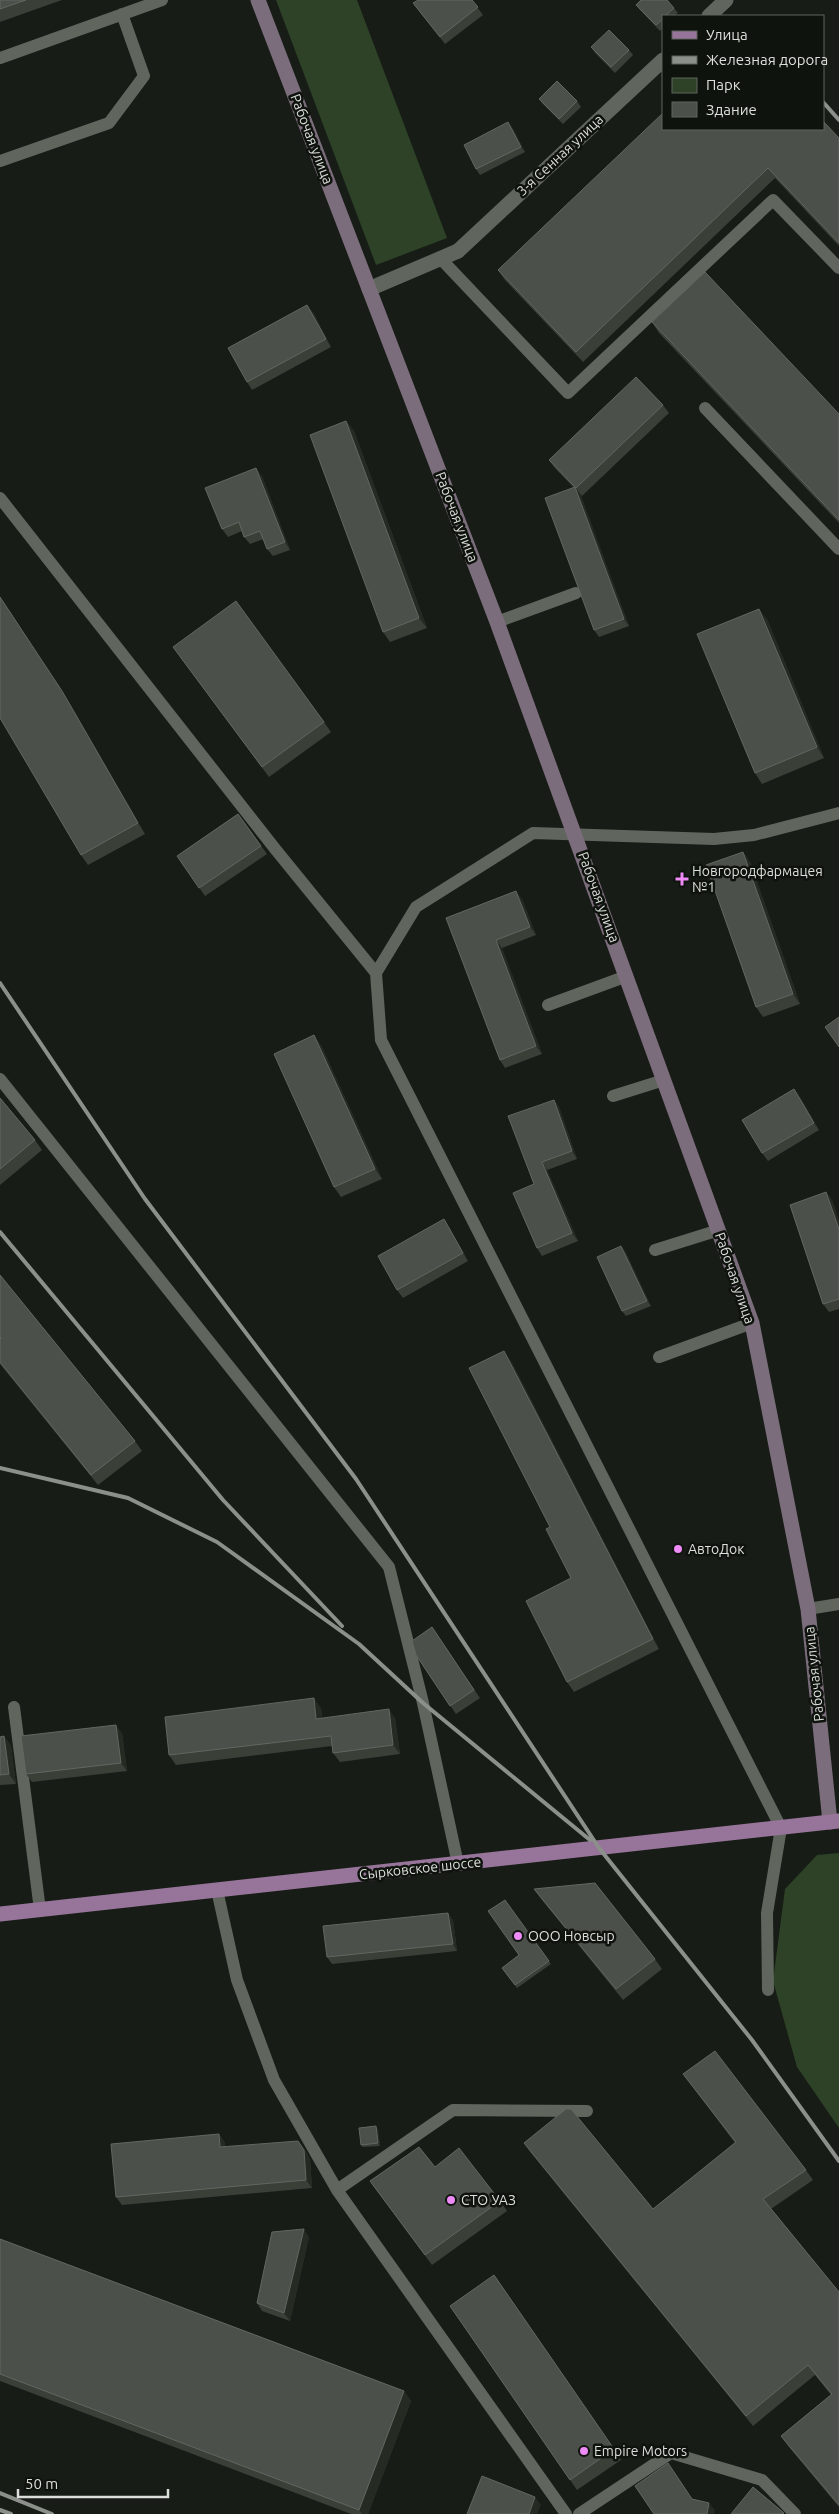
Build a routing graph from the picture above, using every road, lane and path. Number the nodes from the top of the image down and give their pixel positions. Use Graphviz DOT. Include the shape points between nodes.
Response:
graph roads {
  1 [pos="258,0"];
  2 [pos="726,0"];
  3 [pos="157,1"];
  4 [pos="122,14"];
  5 [pos="710,15"];
  6 [pos="0,58"];
  7 [pos="662,61"];
  8 [pos="0,161"];
  9 [pos="441,259"];
  10 [pos="839,268"];
  11 [pos="369,289"];
  12 [pos="705,408"];
  13 [pos="0,498"];
  14 [pos="839,549"];
  15 [pos="576,593"];
  16 [pos="497,622"];
  17 [pos="839,813"];
  18 [pos="576,835"];
  19 [pos="376,973"];
  20 [pos="627,976"];
  21 [pos="548,1005"];
  22 [pos="0,1079"];
  23 [pos="664,1080"];
  24 [pos="613,1096"];
  25 [pos="719,1230"];
  26 [pos="655,1250"];
  27 [pos="752,1324"];
  28 [pos="659,1357"];
  29 [pos="839,1604"];
  30 [pos="808,1609"];
  31 [pos="14,1707"];
  32 [pos="834,1822"];
  33 [pos="781,1828"];
  34 [pos="458,1864"];
  35 [pos="217,1890"];
  36 [pos="40,1910"];
  37 [pos="0,1914"];
  38 [pos="768,1990"];
  39 [pos="587,2111"];
  40 [pos="337,2190"];
  41 [pos="566,2514"];
  42 [pos="579,2514"];
  43 [pos="795,2514"];
  1 -- 11 [label="main road, Рабочая улица"];
  2 -- 5 [label="street"];
  3 -- 4 [label="lane"];
  4 -- 6 [label="lane"];
  4 -- 8 [label="lane" via="144,76 109,123"];
  7 -- 9 [label="street, 3-я Сенная улица" via="458,251"];
  9 -- 10 [label="lane" via="568,394 773,200"];
  9 -- 11 [label="street, 3-я Сенная улица"];
  11 -- 16 [label="main road, Рабочая улица"];
  12 -- 14 [label="lane"];
  13 -- 19 [label="lane"];
  15 -- 16 [label="lane"];
  16 -- 18 [label="main road, Рабочая улица"];
  17 -- 18 [label="lane" via="754,835 714,839"];
  18 -- 19 [label="lane" via="533,834 416,907"];
  18 -- 20 [label="main road, Рабочая улица"];
  19 -- 33 [label="lane" via="381,1040"];
  20 -- 21 [label="lane"];
  20 -- 23 [label="main road, Рабочая улица"];
  22 -- 34 [label="lane" via="389,1567"];
  23 -- 24 [label="lane"];
  23 -- 25 [label="main road, Рабочая улица"];
  25 -- 26 [label="lane"];
  25 -- 27 [label="main road, Рабочая улица"];
  27 -- 28 [label="lane"];
  27 -- 30 [label="main road, Рабочая улица"];
  29 -- 30 [label="lane"];
  30 -- 32 [label="main road, Рабочая улица"];
  31 -- 36 [label="lane"];
  32 -- 33 [label="main road, Сырковское шоссе"];
  33 -- 34 [label="main road, Сырковское шоссе"];
  33 -- 38 [label="lane" via="767,1913"];
  34 -- 35 [label="main road, Сырковское шоссе"];
  35 -- 36 [label="main road, Сырковское шоссе"];
  35 -- 40 [label="lane" via="237,1980 274,2080"];
  36 -- 37 [label="main road, Сырковское шоссе"];
  39 -- 40 [label="lane" via="453,2110"];
  40 -- 41 [label="lane"];
  42 -- 43 [label="lane" via="671,2453 762,2480"];
}
